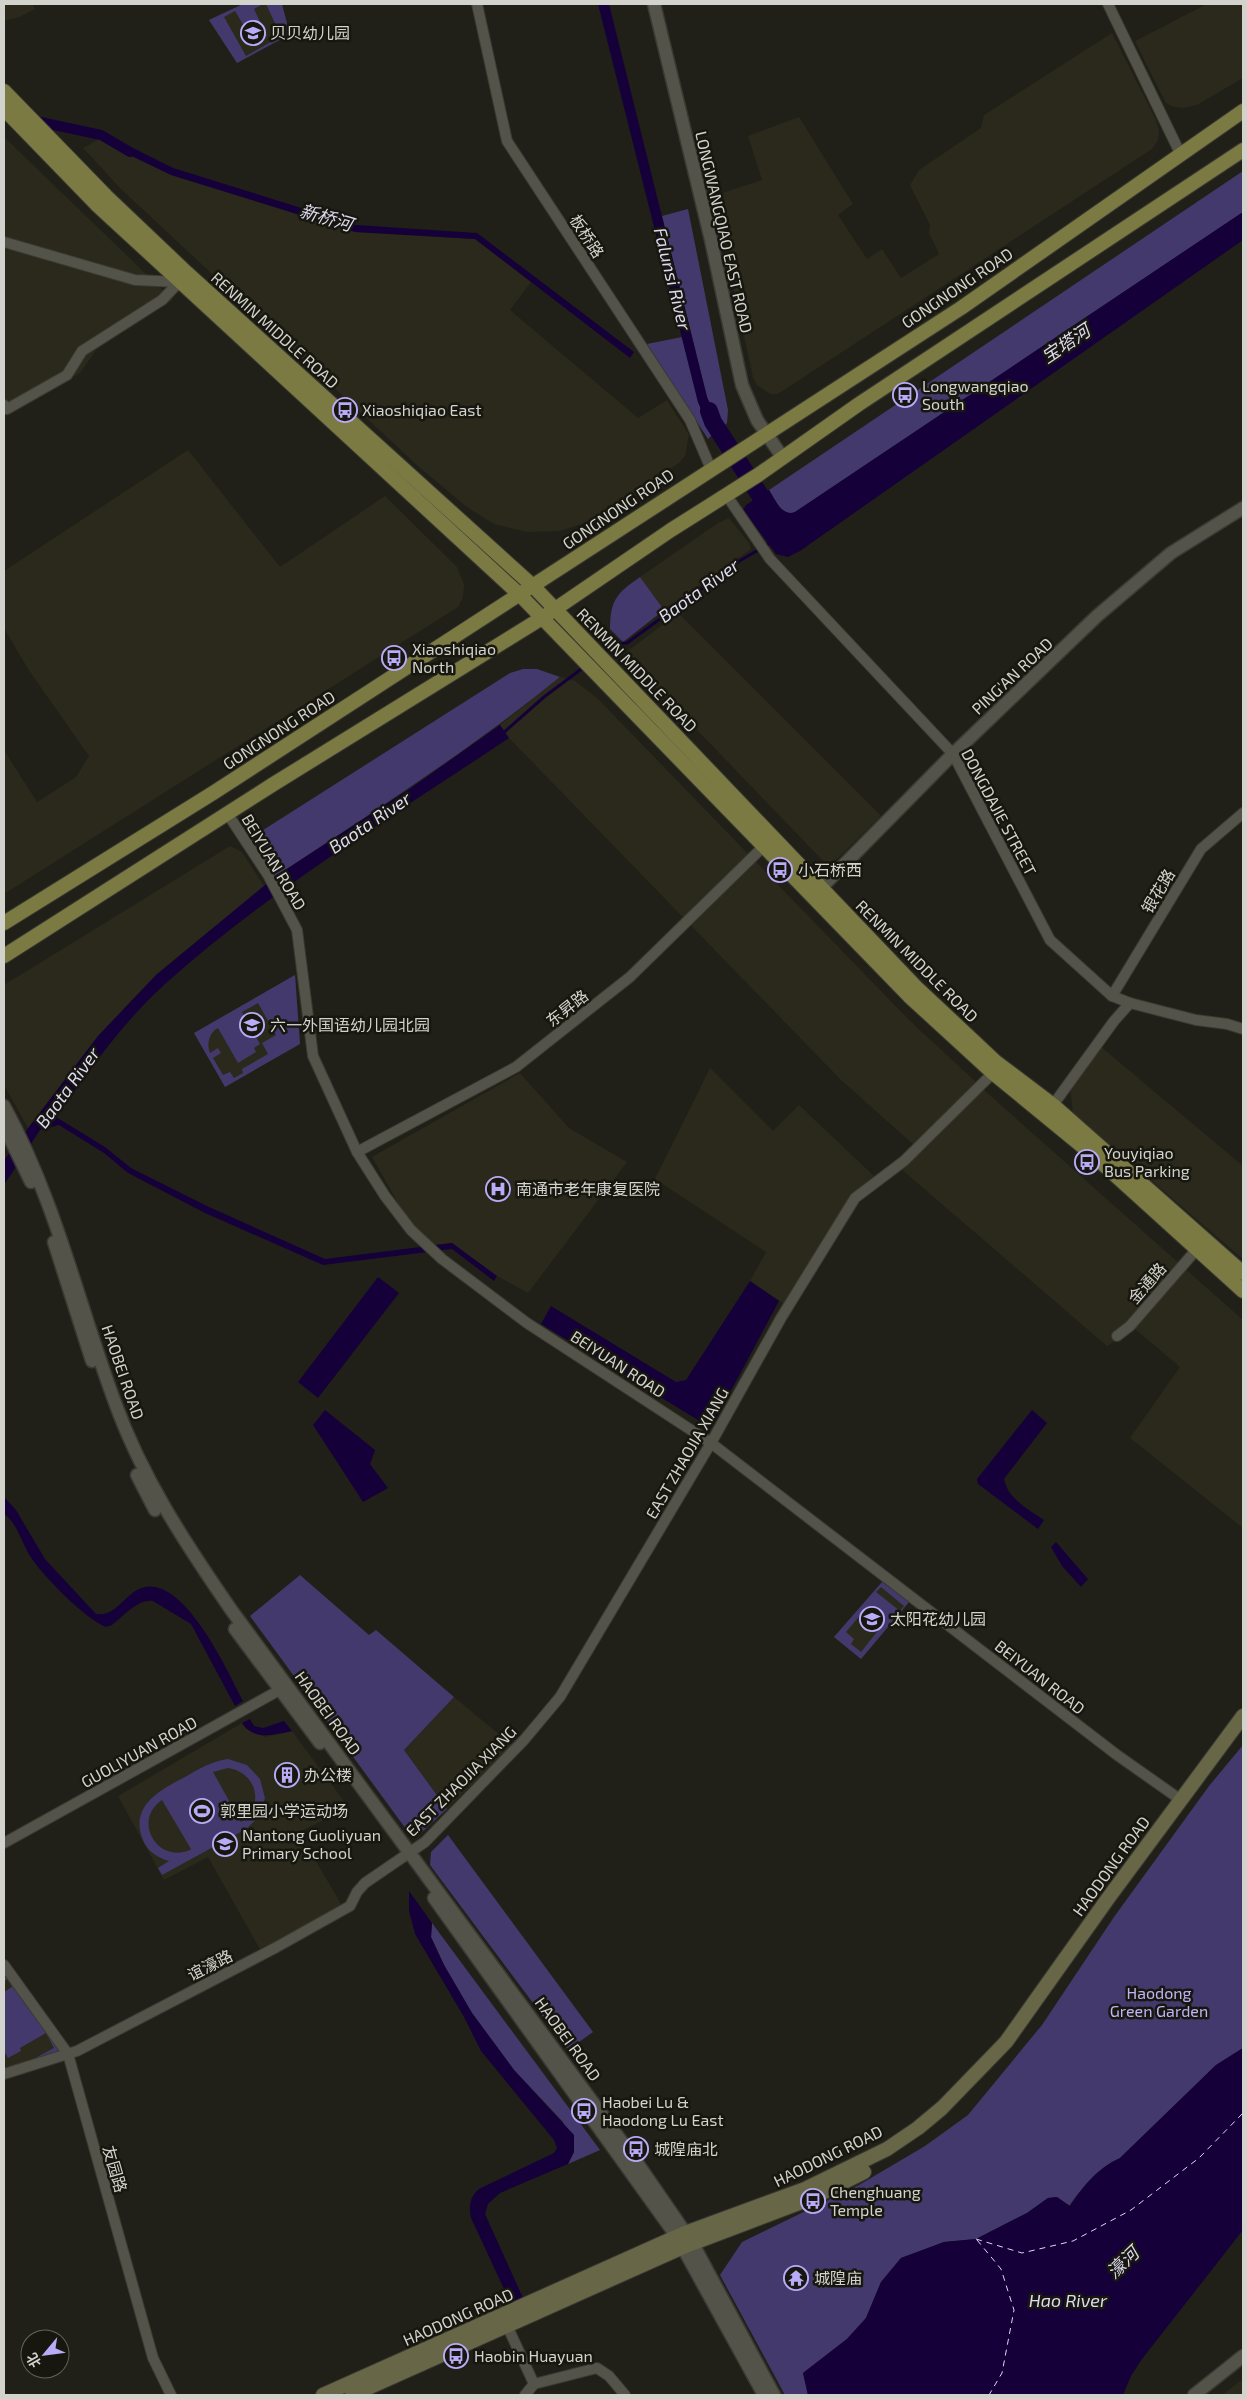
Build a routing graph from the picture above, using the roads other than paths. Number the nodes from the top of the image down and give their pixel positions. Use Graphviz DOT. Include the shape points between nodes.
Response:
graph roads {
  1 [pos="477,4"];
  2 [pos="654,4"];
  3 [pos="1108,4"];
  4 [pos="4,90"];
  5 [pos="4,109"];
  6 [pos="1243,111"];
  7 [pos="1243,150"];
  8 [pos="1180,153"];
  9 [pos="4,242"];
  10 [pos="183,278"];
  11 [pos="4,405"];
  12 [pos="766,434"];
  13 [pos="783,458"];
  14 [pos="716,466"];
  15 [pos="731,493"];
  16 [pos="1243,508"];
  17 [pos="534,587"];
  18 [pos="520,595"];
  19 [pos="554,608"];
  20 [pos="542,618"];
  21 [pos="587,653"];
  22 [pos="603,670"];
  23 [pos="953,754"];
  24 [pos="227,813"];
  25 [pos="1243,813"];
  26 [pos="765,845"];
  27 [pos="820,889"];
  28 [pos="4,923"];
  29 [pos="4,956"];
  30 [pos="1112,996"];
  31 [pos="1130,1004"];
  32 [pos="1243,1029"];
  33 [pos="993,1073"];
  34 [pos="1053,1105"];
  35 [pos="4,1106"];
  36 [pos="9,1129"];
  37 [pos="357,1152"];
  38 [pos="1197,1248"];
  39 [pos="1243,1273"];
  40 [pos="1243,1290"];
  41 [pos="1118,1336"];
  42 [pos="711,1443"];
  43 [pos="284,1688"];
  44 [pos="1243,1716"];
  45 [pos="1243,1728"];
  46 [pos="1181,1800"];
  47 [pos="4,1843"];
  48 [pos="407,1854"];
  49 [pos="4,1965"];
  50 [pos="68,2054"];
  51 [pos="4,2074"];
  52 [pos="685,2240"];
  53 [pos="505,2321"];
  54 [pos="1243,2356"];
  55 [pos="534,2384"];
  56 [pos="1203,2391"];
  57 [pos="171,2395"];
  58 [pos="324,2395"];
  59 [pos="352,2395"];
  60 [pos="525,2395"];
  61 [pos="625,2395"];
  62 [pos="764,2395"];
  63 [pos="774,2395"];
  64 [pos="1194,2395"];
  1 -- 14 [label="street, 板桥路" via="507,141 690,420"];
  2 -- 12 [label="street, LONGWANGQIAO EAST ROAD" via="742,385 756,420"];
  3 -- 8 [label="street"];
  4 -- 10 [label="main road, RENMIN MIDDLE ROAD"];
  5 -- 10 [label="main road, RENMIN MIDDLE ROAD" via="96,204"];
  6 -- 8 [label="main road, GONGNONG ROAD"];
  7 -- 13 [label="main road" via="859,404"];
  8 -- 12 [label="main road, GONGNONG ROAD" via="961,308"];
  9 -- 10 [label="street" via="135,280"];
  10 -- 11 [label="street" via="162,300 82,351 67,375 7,409"];
  10 -- 17 [label="main road, RENMIN MIDDLE ROAD"];
  10 -- 18 [label="main road, RENMIN MIDDLE ROAD"];
  12 -- 13 [label="street, LONGWANGQIAO EAST ROAD"];
  12 -- 14 [label="main road, GONGNONG ROAD"];
  13 -- 15 [label="main road"];
  14 -- 17 [label="main road, GONGNONG ROAD"];
  15 -- 19 [label="main road"];
  15 -- 23 [label="street, DONGDAJIE STREET" via="770,559"];
  16 -- 23 [label="street, PING'AN ROAD" via="1151,569 1097,616"];
  17 -- 18 [label="main road, GONGNONG ROAD"];
  17 -- 19 [label="main road, RENMIN MIDDLE ROAD"];
  18 -- 20 [label="main road, RENMIN MIDDLE ROAD"];
  18 -- 28 [label="main road, GONGNONG ROAD"];
  19 -- 20 [label="main road"];
  19 -- 21 [label="main road, RENMIN MIDDLE ROAD"];
  20 -- 21 [label="main road, RENMIN MIDDLE ROAD"];
  20 -- 24 [label="main road"];
  21 -- 22 [label="main road, RENMIN MIDDLE ROAD"];
  22 -- 26 [label="main road, RENMIN MIDDLE ROAD"];
  22 -- 27 [label="main road, RENMIN MIDDLE ROAD"];
  23 -- 27 [label="street, PING'AN ROAD"];
  23 -- 30 [label="street, DONGDAJIE STREET" via="1050,940"];
  24 -- 29 [label="main road"];
  24 -- 37 [label="street, BEIYUAN ROAD" via="268,875 297,930 313,1056"];
  25 -- 30 [label="street, 银花路" via="1201,849"];
  26 -- 33 [label="main road, RENMIN MIDDLE ROAD" via="909,996"];
  26 -- 37 [label="street, 东昇路" via="630,977 516,1067"];
  27 -- 34 [label="main road, RENMIN MIDDLE ROAD" via="986,1054"];
  30 -- 31 [label="street, DONGDAJIE STREET"];
  31 -- 32 [label="street, DONGDAJIE STREET"];
  31 -- 34 [label="street"];
  33 -- 38 [label="main road, RENMIN MIDDLE ROAD" via="1093,1155"];
  33 -- 42 [label="street, EAST ZHAOJIA XIANG" via="904,1161 854,1198 781,1318"];
  34 -- 39 [label="main road, RENMIN MIDDLE ROAD"];
  35 -- 36 [label="street, HAOBEI ROAD"];
  36 -- 43 [label="street, HAOBEI ROAD" via="52,1212 114,1402 151,1485 178,1532"];
  37 -- 42 [label="street, BEIYUAN ROAD" via="400,1217 436,1253 527,1323"];
  38 -- 40 [label="main road, RENMIN MIDDLE ROAD"];
  38 -- 41 [label="street, 金通路"];
  42 -- 46 [label="street, BEIYUAN ROAD" via="1117,1755"];
  42 -- 48 [label="street, EAST ZHAOJIA XIANG" via="560,1697 524,1740 424,1842"];
  43 -- 47 [label="street, GUOLIYUAN ROAD"];
  43 -- 48 [label="street, HAOBEI ROAD"];
  44 -- 46 [label="main road, HAODONG ROAD"];
  45 -- 52 [label="main road, HAODONG ROAD" via="1012,2044 948,2114 891,2156 812,2198"];
  46 -- 52 [label="main road, HAODONG ROAD" via="1006,2042 942,2108 887,2150"];
  48 -- 50 [label="street, 谊濠路" via="365,1884 350,1906 245,1964"];
  48 -- 52 [label="street, HAOBEI ROAD" via="628,2150"];
  49 -- 50 [label="street, 友园路"];
  50 -- 51 [label="street, 谊濠路"];
  50 -- 57 [label="street, 友园路" via="153,2358"];
  52 -- 53 [label="main road, HAODONG ROAD"];
  52 -- 62 [label="street, HAOBEI ROAD"];
  52 -- 63 [label="street, HAOBEI ROAD"];
  53 -- 55 [label="street"];
  53 -- 58 [label="main road, HAODONG ROAD"];
  53 -- 59 [label="main road, HAODONG ROAD"];
  54 -- 56 [label="street"];
  55 -- 60 [label="street"];
  55 -- 61 [label="street" via="597,2368 609,2376"];
  56 -- 64 [label="street"];
}
